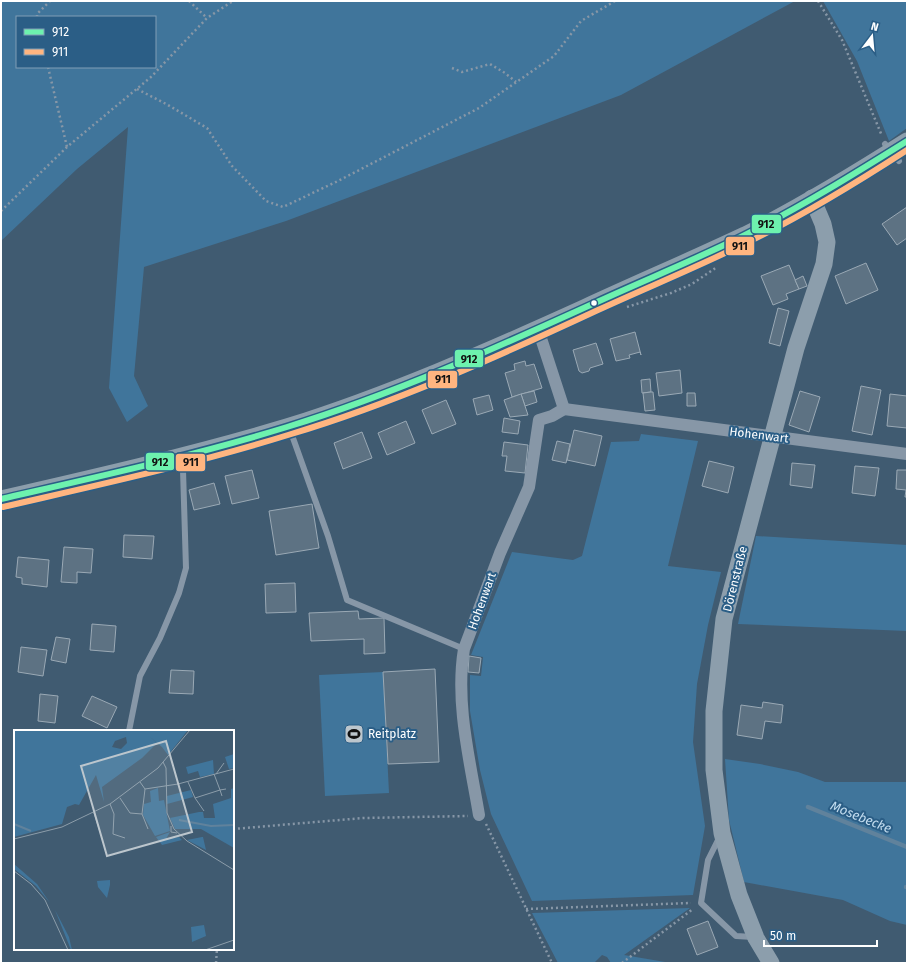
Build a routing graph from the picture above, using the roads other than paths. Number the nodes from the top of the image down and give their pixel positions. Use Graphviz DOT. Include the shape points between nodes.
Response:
graph roads {
  1 [pos="907,141"];
  2 [pos="812,198"];
  3 [pos="538,329"];
  4 [pos="564,409"];
  5 [pos="287,426"];
  6 [pos="771,436"];
  7 [pos="907,454"];
  8 [pos="180,457"];
  9 [pos="1,499"];
  10 [pos="464,649"];
  11 [pos="129,730"];
  12 [pos="479,815"];
  13 [pos="722,834"];
  14 [pos="756,938"];
  15 [pos="771,963"];
  1 -- 2 [label="main road"];
  2 -- 3 [label="main road" via="748,233"];
  2 -- 6 [label="main road, Dörenstraße" via="823,224 827,242 824,264 796,348"];
  3 -- 4 [label="street"];
  3 -- 5 [label="main road" via="417,381"];
  4 -- 6 [label="street, Hohenwart"];
  4 -- 10 [label="street, Hohenwart" via="539,420 529,487 500,553"];
  5 -- 8 [label="main road"];
  5 -- 10 [label="lane" via="328,536 347,600"];
  6 -- 7 [label="street, Hohenwart"];
  6 -- 13 [label="main road, Dörenstraße" via="724,619 714,711 714,770"];
  8 -- 9 [label="main road"];
  8 -- 11 [label="lane" via="183,470 186,568 179,593 160,638 140,676"];
  10 -- 12 [label="street, Hohenwart" via="462,698"];
  13 -- 14 [label="main road, Dörenstraße" via="737,889"];
  13 -- 14 [label="lane" via="708,860 701,903 736,936"];
  14 -- 15 [label="main road, Dörenstraße"];
}
